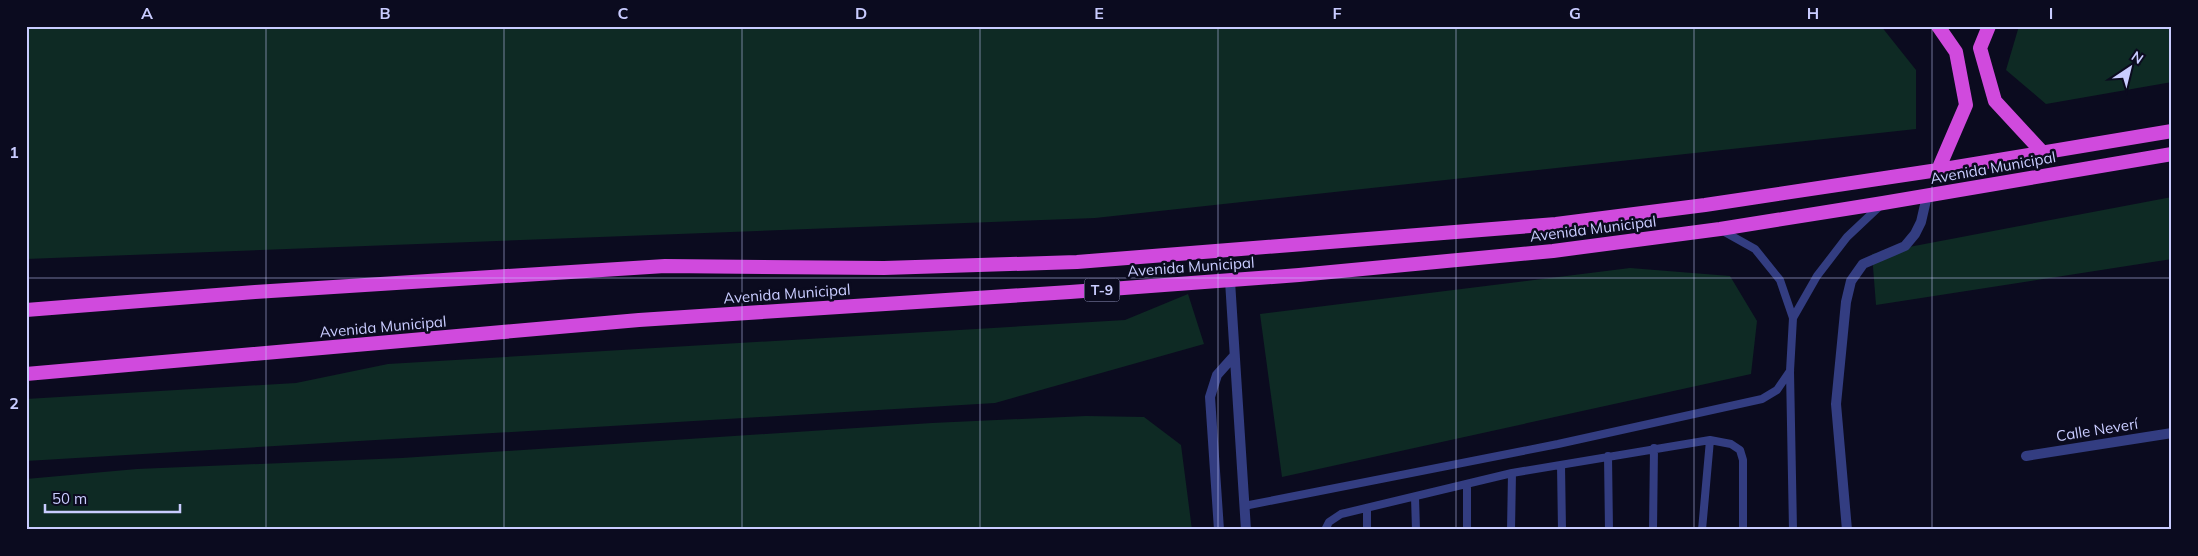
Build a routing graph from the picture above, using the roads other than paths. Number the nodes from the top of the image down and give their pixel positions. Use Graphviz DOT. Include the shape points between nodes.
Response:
graph roads {
  1 [pos="1938,26"];
  2 [pos="1989,26"];
  3 [pos="2172,131"];
  4 [pos="2043,153"];
  5 [pos="2172,154"];
  6 [pos="1938,170"];
  7 [pos="1927,196"];
  8 [pos="1883,203"];
  9 [pos="1720,229"];
  10 [pos="1230,280"];
  11 [pos="26,310"];
  12 [pos="1793,318"];
  13 [pos="1234,356"];
  14 [pos="1790,371"];
  15 [pos="26,374"];
  16 [pos="2172,433"];
  17 [pos="1710,440"];
  18 [pos="1654,448"];
  19 [pos="1608,456"];
  20 [pos="2026,456"];
  21 [pos="1561,465"];
  22 [pos="1512,473"];
  23 [pos="1467,485"];
  24 [pos="1415,497"];
  25 [pos="1244,506"];
  26 [pos="1367,508"];
  27 [pos="1219,530"];
  28 [pos="1246,530"];
  29 [pos="1325,530"];
  30 [pos="1367,530"];
  31 [pos="1416,530"];
  32 [pos="1467,530"];
  33 [pos="1511,530"];
  34 [pos="1562,530"];
  35 [pos="1609,530"];
  36 [pos="1653,530"];
  37 [pos="1702,530"];
  38 [pos="1743,530"];
  39 [pos="1794,530"];
  40 [pos="1847,530"];
  1 -- 6 [label="highway" via="1956,52 1966,105"];
  2 -- 4 [label="highway" via="1980,48 1995,101"];
  3 -- 4 [label="highway, Avenida Municipal / T-9"];
  4 -- 6 [label="highway, Avenida Municipal / T-9"];
  5 -- 7 [label="highway, Avenida Municipal / T-9"];
  6 -- 11 [label="highway, Avenida Municipal / T-9" via="1556,224 1096,260 884,268 666,266"];
  7 -- 8 [label="highway, Avenida Municipal / T-9"];
  7 -- 40 [label="street" via="1921,222 1905,246 1863,264 1851,281 1836,404"];
  8 -- 9 [label="highway, Avenida Municipal / T-9"];
  8 -- 12 [label="lane" via="1848,237 1817,276"];
  9 -- 10 [label="highway, Avenida Municipal / T-9" via="1553,251"];
  9 -- 12 [label="lane" via="1760,255 1780,280"];
  10 -- 13 [label="street"];
  10 -- 15 [label="highway, Avenida Municipal / T-9" via="640,320"];
  12 -- 14 [label="lane"];
  13 -- 25 [label="street"];
  13 -- 27 [label="street" via="1217,374 1210,397"];
  14 -- 25 [label="lane" via="1778,390 1762,399 1558,444"];
  14 -- 39 [label="lane"];
  16 -- 20 [label="street, Calle Neverí"];
  17 -- 18 [label="lane"];
  17 -- 37 [label="lane"];
  17 -- 38 [label="lane" via="1731,444 1740,450 1743,460"];
  18 -- 19 [label="lane"];
  18 -- 36 [label="lane"];
  19 -- 21 [label="lane"];
  19 -- 35 [label="lane"];
  21 -- 22 [label="lane"];
  21 -- 34 [label="lane"];
  22 -- 23 [label="lane"];
  22 -- 33 [label="lane"];
  23 -- 24 [label="lane"];
  23 -- 32 [label="lane"];
  24 -- 26 [label="lane"];
  24 -- 31 [label="lane"];
  25 -- 28 [label="street"];
  26 -- 29 [label="lane" via="1342,514 1329,522"];
  26 -- 30 [label="lane"];
}
